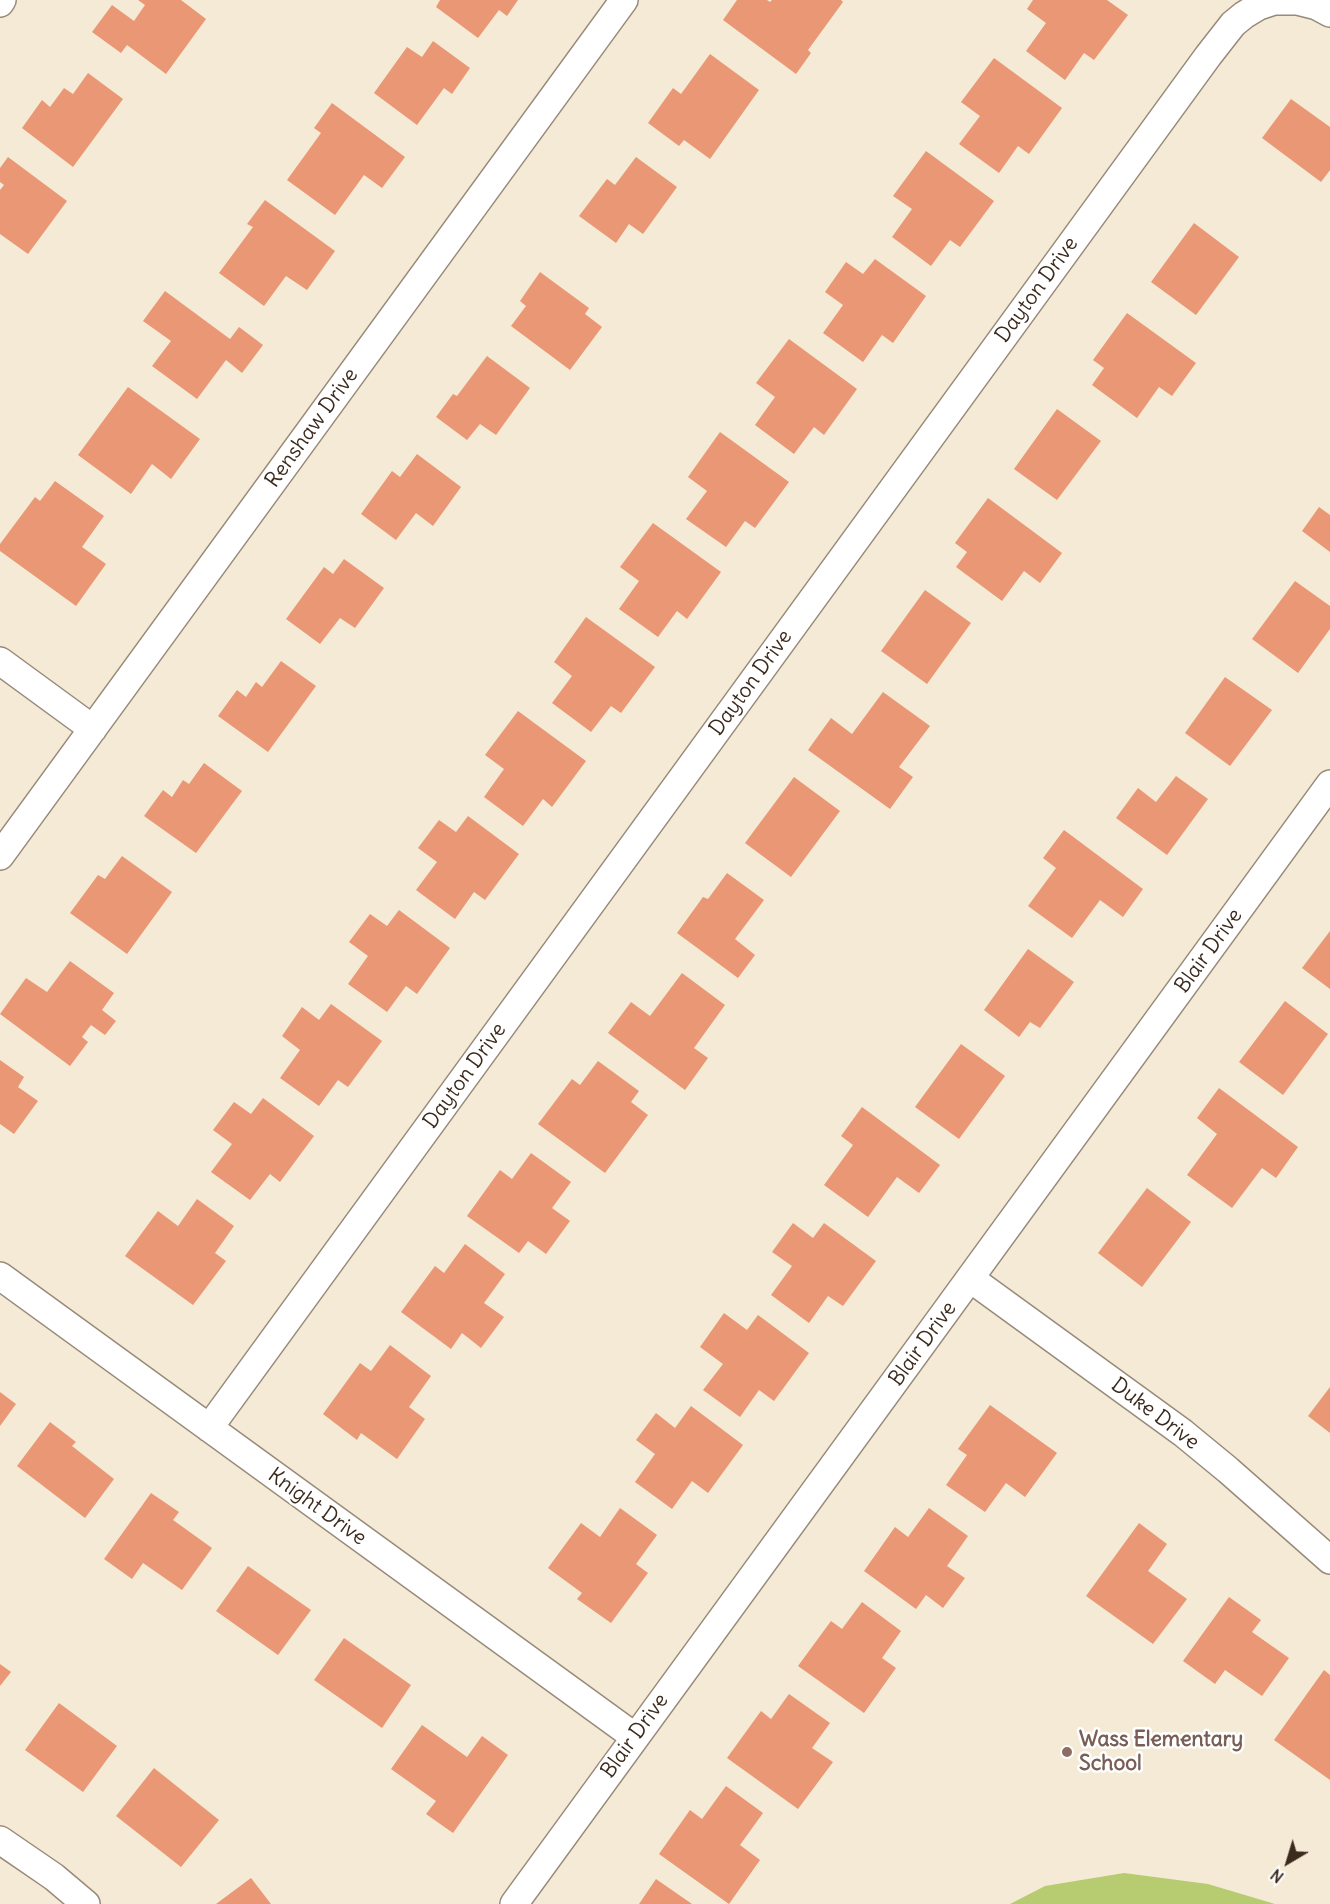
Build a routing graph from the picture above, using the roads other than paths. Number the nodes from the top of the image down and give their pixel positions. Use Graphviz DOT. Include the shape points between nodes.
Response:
graph roads {
  1 [pos="624,0"];
  2 [pos="1330,13"];
  3 [pos="0,661"];
  4 [pos="93,729"];
  5 [pos="1330,784"];
  6 [pos="0,856"];
  7 [pos="0,1276"];
  8 [pos="971,1279"];
  9 [pos="209,1428"];
  10 [pos="1330,1560"];
  11 [pos="634,1737"];
  12 [pos="0,1840"];
  13 [pos="86,1904"];
  14 [pos="514,1904"];
  1 -- 4 [label="street, Renshaw Drive"];
  2 -- 9 [label="street, Dayton Drive" via="1317,6 1274,1 1233,24"];
  3 -- 4 [label="street"];
  4 -- 6 [label="street, Renshaw Drive"];
  5 -- 8 [label="street, Blair Drive"];
  7 -- 9 [label="street, Knight Drive"];
  8 -- 10 [label="street, Duke Drive" via="1182,1433"];
  8 -- 11 [label="street, Blair Drive"];
  9 -- 11 [label="street, Knight Drive"];
  11 -- 14 [label="street, Blair Drive"];
  12 -- 13 [label="street"];
}
